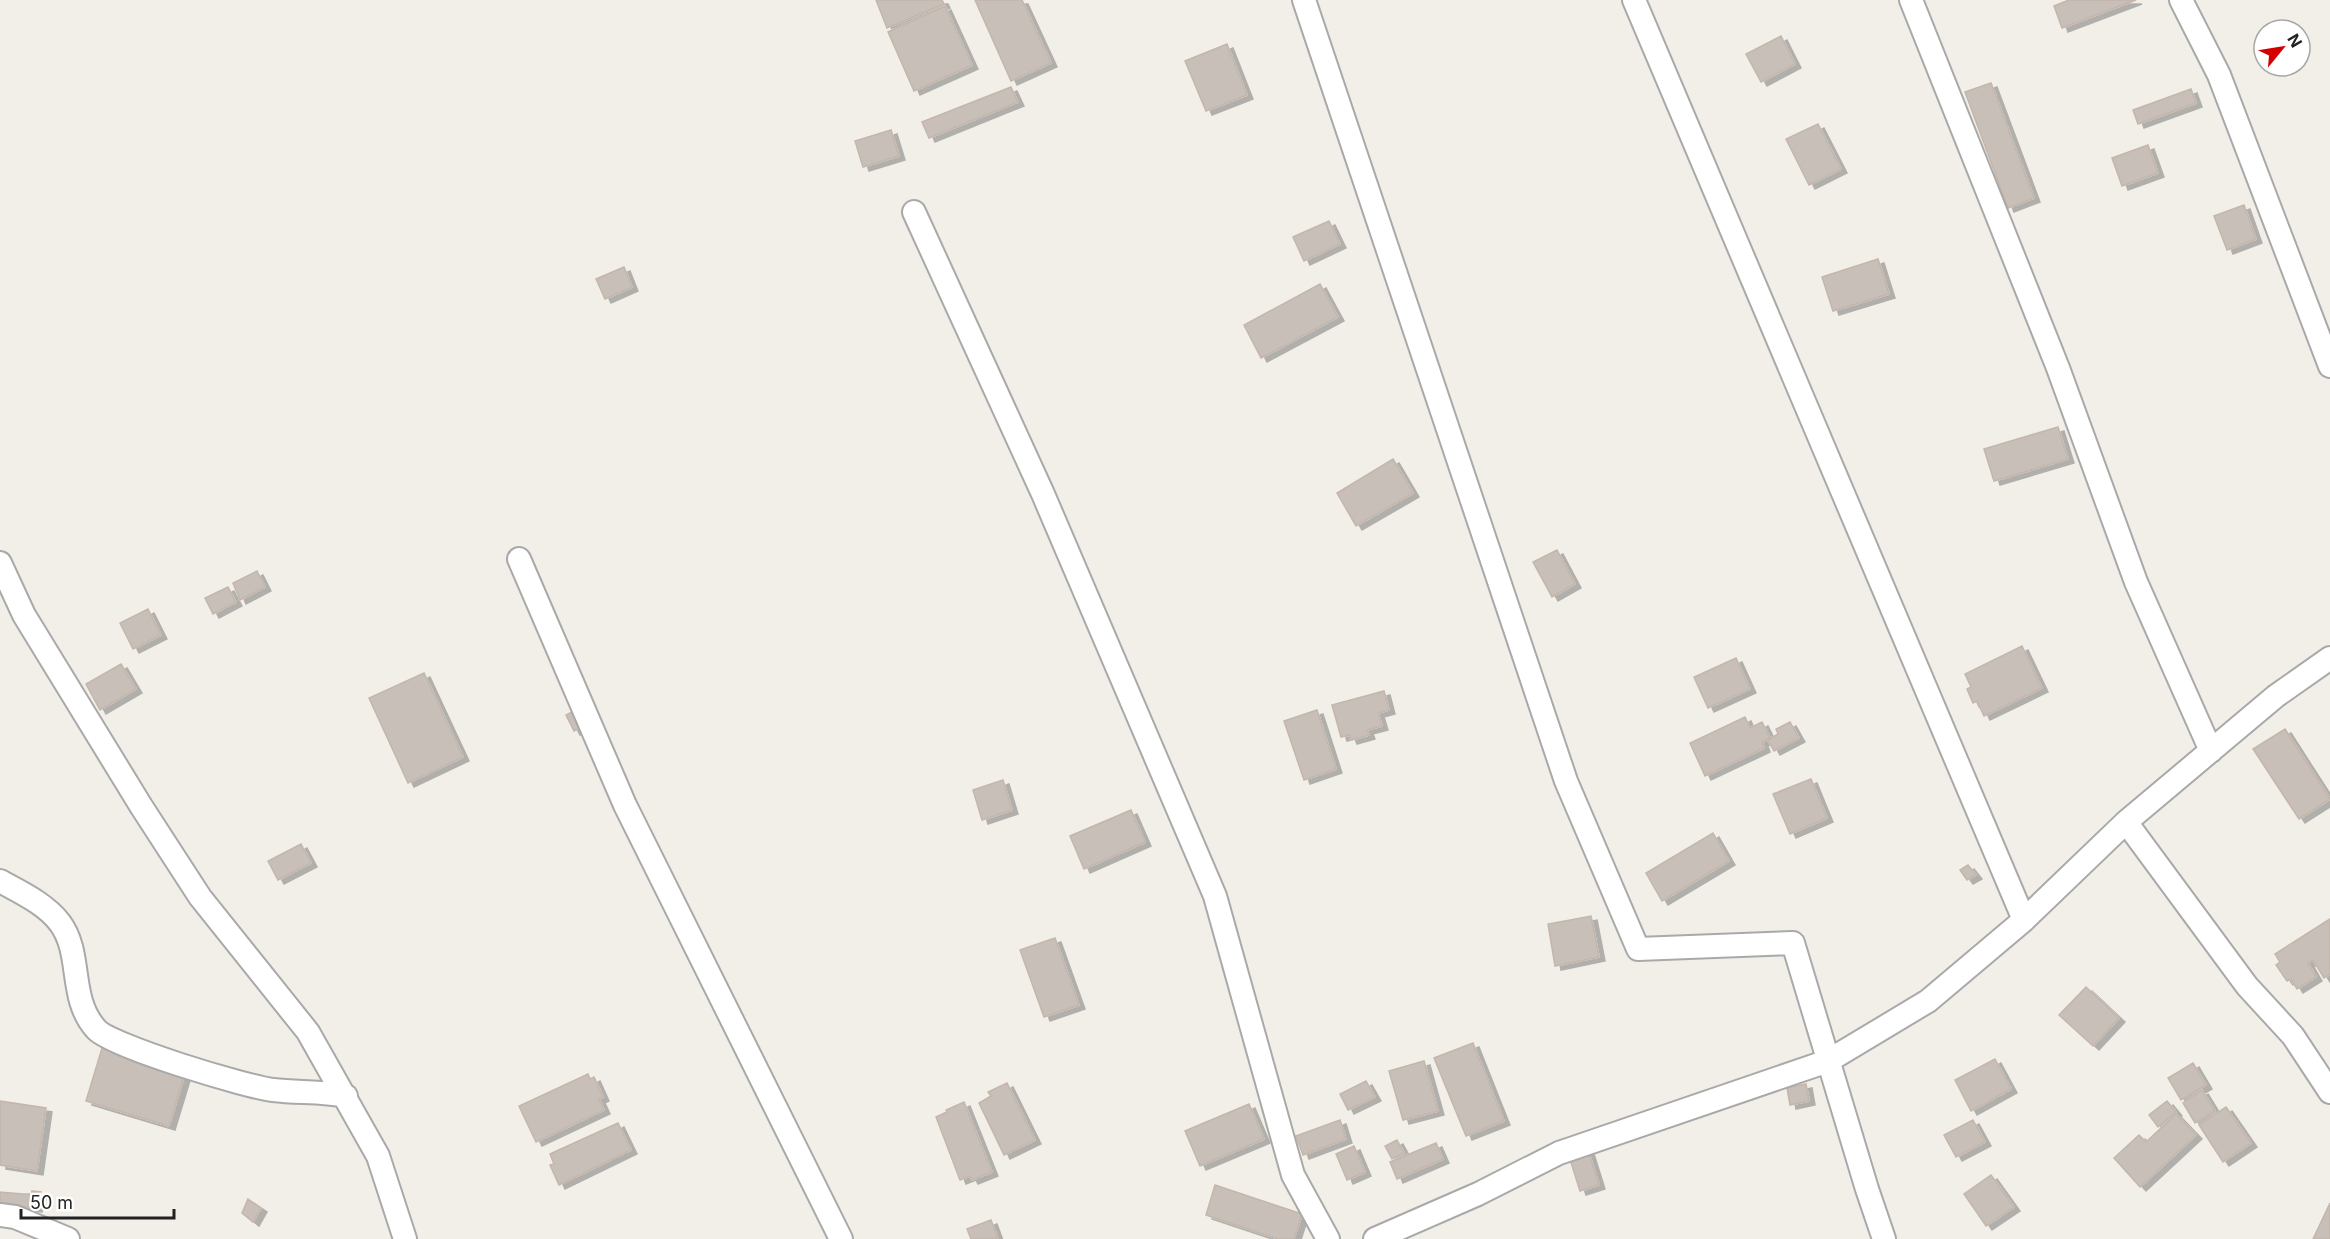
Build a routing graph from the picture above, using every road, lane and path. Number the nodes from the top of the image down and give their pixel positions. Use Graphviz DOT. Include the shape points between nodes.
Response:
graph roads {
  1 [pos="1304,0"];
  2 [pos="1634,0"];
  3 [pos="1911,0"];
  4 [pos="2181,0"];
  5 [pos="914,212"];
  6 [pos="2330,366"];
  7 [pos="519,559"];
  8 [pos="0,563"];
  9 [pos="2330,658"];
  10 [pos="2211,751"];
  11 [pos="2126,822"];
  12 [pos="0,881"];
  13 [pos="2024,920"];
  14 [pos="1828,1061"];
  15 [pos="2330,1092"];
  16 [pos="346,1096"];
  17 [pos="0,1215"];
  18 [pos="68,1239"];
  19 [pos="405,1239"];
  20 [pos="841,1239"];
  21 [pos="1328,1239"];
  22 [pos="1375,1239"];
  23 [pos="1884,1239"];
  1 -- 14 [label="street" via="1566,781 1638,949 1793,943"];
  2 -- 13 [label="street"];
  3 -- 10 [label="street" via="2058,368 2136,582"];
  4 -- 6 [label="street" via="2218,75"];
  5 -- 21 [label="street" via="1043,494 1215,896 1293,1175"];
  7 -- 20 [label="street" via="625,805"];
  8 -- 16 [label="street" via="24,615 200,897 308,1032"];
  9 -- 10 [label="street" via="2276,696"];
  10 -- 11 [label="street"];
  11 -- 13 [label="street"];
  11 -- 15 [label="street" via="2247,986 2293,1036"];
  12 -- 16 [label="street" via="60,922 70,943 80,1004 98,1032 217,1077 272,1090"];
  13 -- 14 [label="street" via="1928,1001"];
  14 -- 22 [label="street" via="1559,1153 1479,1194"];
  14 -- 23 [label="street"];
  16 -- 19 [label="street" via="378,1156"];
  17 -- 18 [label="street" via="15,1217"];
}
